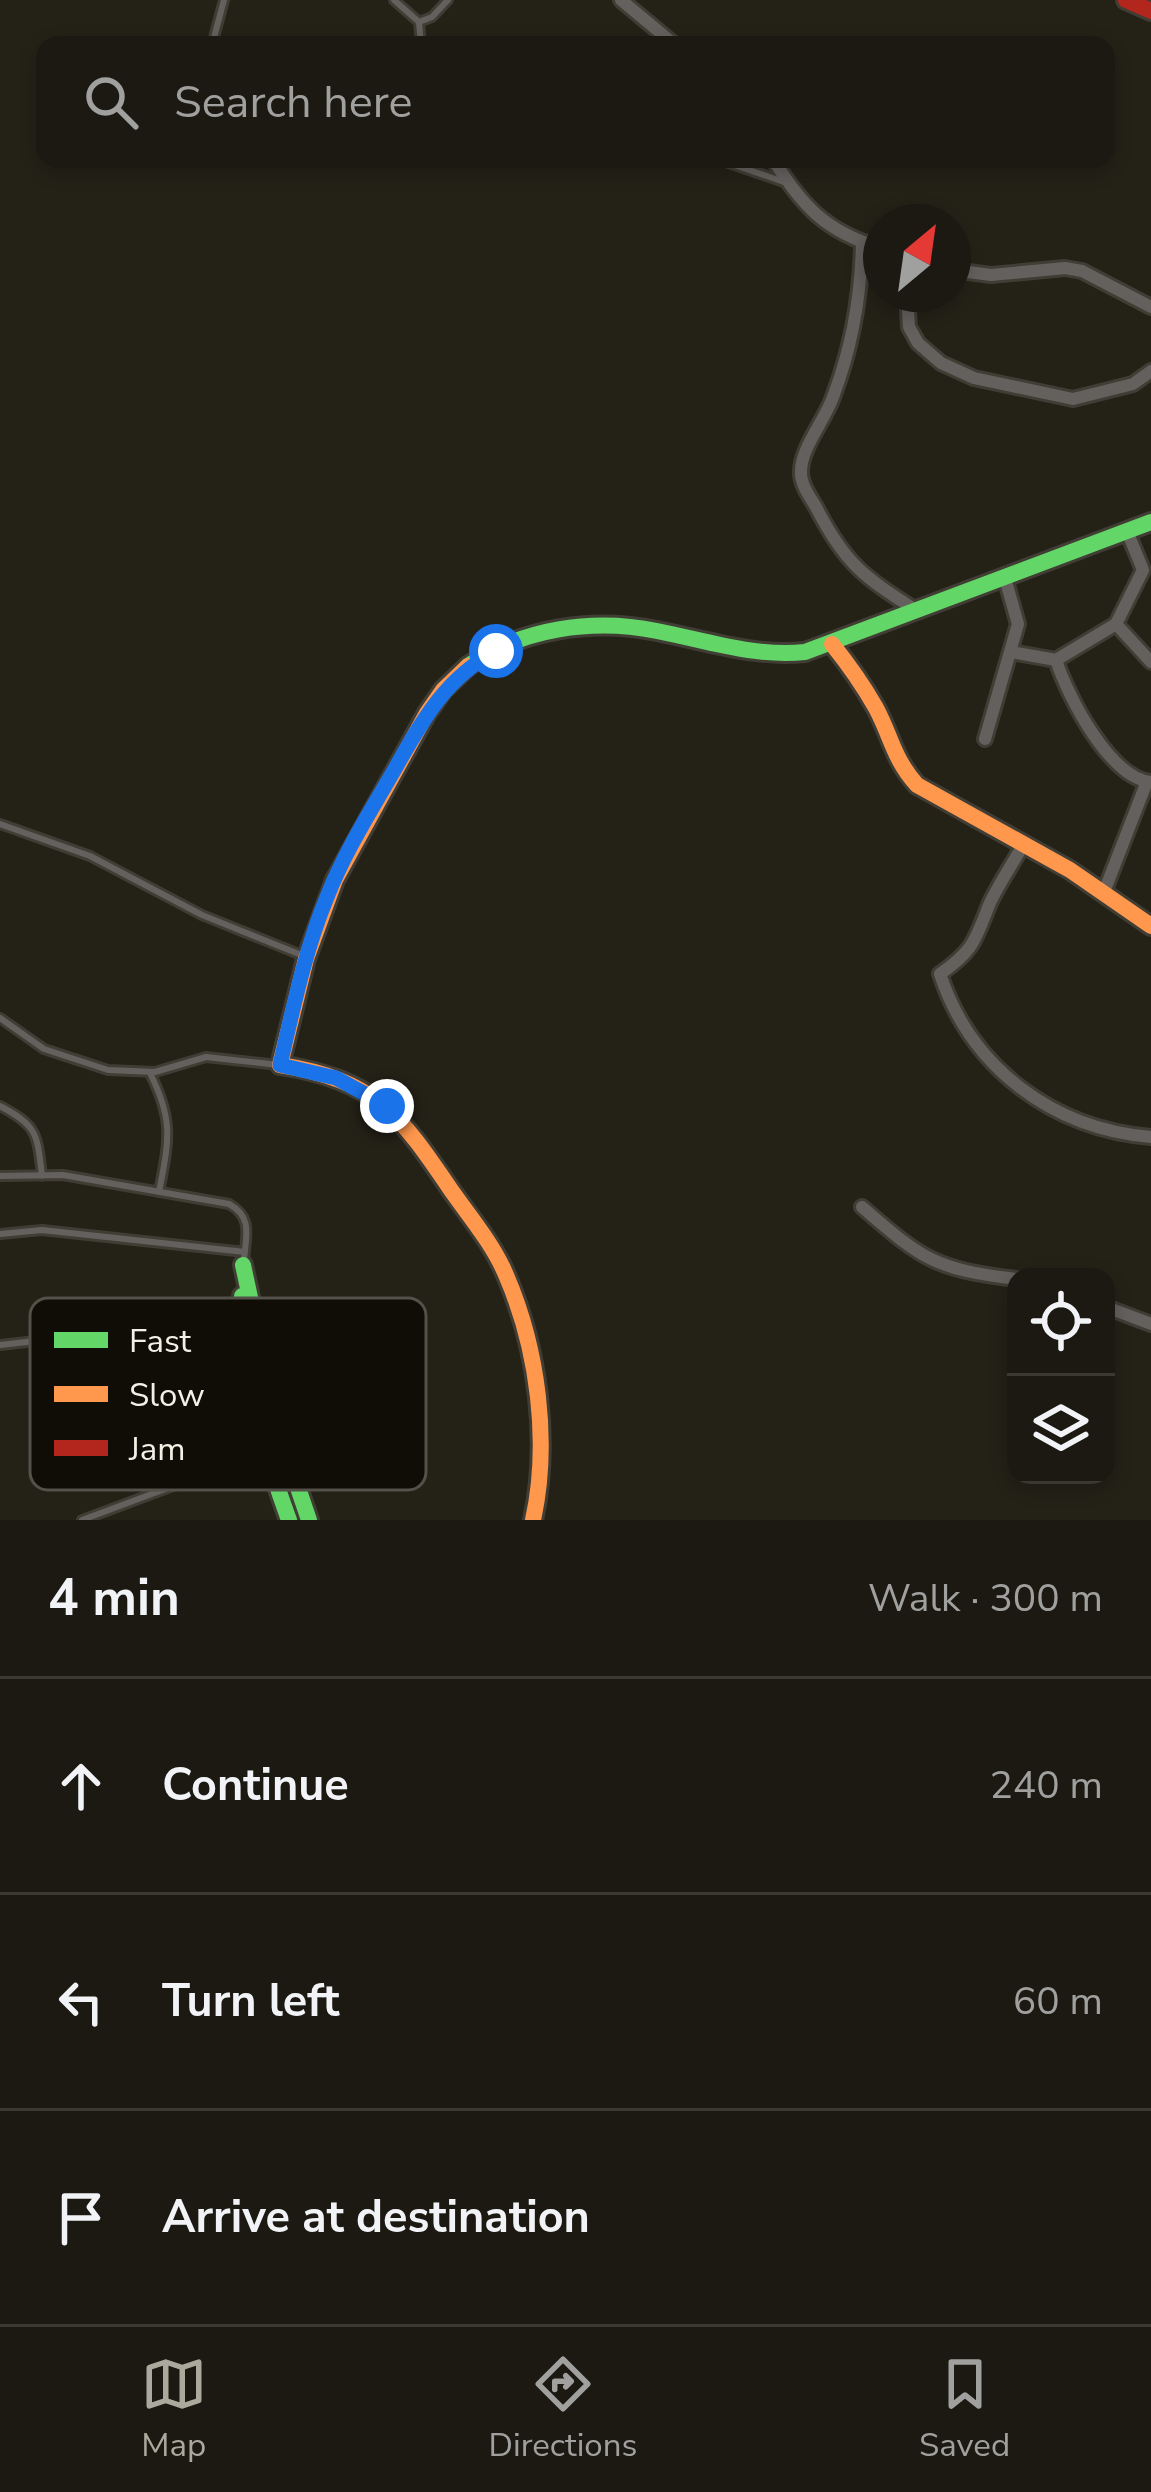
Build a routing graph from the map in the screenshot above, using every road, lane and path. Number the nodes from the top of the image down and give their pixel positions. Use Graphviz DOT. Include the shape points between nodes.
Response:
graph roads {
  1 [pos="224,0"];
  2 [pos="394,0"];
  3 [pos="448,0"];
  4 [pos="621,0"];
  5 [pos="1126,0"];
  6 [pos="1151,11"];
  7 [pos="418,22"];
  8 [pos="214,36"];
  9 [pos="420,36"];
  10 [pos="664,36"];
  11 [pos="743,168"];
  12 [pos="779,168"];
  13 [pos="788,183"];
  14 [pos="862,243"];
  15 [pos="971,272"];
  16 [pos="1151,308"];
  17 [pos="908,312"];
  18 [pos="1151,371"];
  19 [pos="1151,522"];
  20 [pos="1127,531"];
  21 [pos="1005,578"];
  22 [pos="917,611"];
  23 [pos="1116,624"];
  24 [pos="832,644"];
  25 [pos="1011,652"];
  26 [pos="1056,660"];
  27 [pos="1151,662"];
  28 [pos="986,740"];
  29 [pos="1148,783"];
  30 [pos="0,824"];
  31 [pos="1023,845"];
  32 [pos="1104,892"];
  33 [pos="1151,926"];
  34 [pos="307,958"];
  35 [pos="0,1018"];
  36 [pos="280,1065"];
  37 [pos="150,1073"];
  38 [pos="0,1106"];
  39 [pos="1151,1137"];
  40 [pos="42,1175"];
  41 [pos="0,1176"];
  42 [pos="159,1192"];
  43 [pos="862,1207"];
  44 [pos="0,1234"];
  45 [pos="244,1259"];
  46 [pos="1007,1277"];
  47 [pos="242,1298"];
  48 [pos="252,1298"];
  49 [pos="1115,1310"];
  50 [pos="1151,1324"];
  51 [pos="30,1342"];
  52 [pos="0,1346"];
  53 [pos="163,1490"];
  54 [pos="280,1490"];
  55 [pos="299,1490"];
  56 [pos="82,1520"];
  57 [pos="289,1520"];
  58 [pos="309,1520"];
  59 [pos="533,1520"];
  1 -- 8 [label="lane"];
  2 -- 7 [label="lane"];
  3 -- 7 [label="lane"];
  4 -- 10 [label="street"];
  5 -- 6 [label="street"];
  7 -- 9 [label="lane"];
  11 -- 13 [label="lane"];
  12 -- 13 [label="street"];
  13 -- 14 [label="street" via="812,214"];
  14 -- 22 [label="street" via="848,349 801,476 849,562"];
  15 -- 16 [label="street" via="1082,271"];
  17 -- 18 [label="street" via="918,343 974,378 1073,399 1133,384"];
  19 -- 20 [label="street"];
  20 -- 21 [label="street"];
  20 -- 23 [label="street" via="1143,570"];
  21 -- 22 [label="street"];
  21 -- 25 [label="street" via="1018,614"];
  22 -- 24 [label="street"];
  23 -- 26 [label="street"];
  23 -- 27 [label="street"];
  24 -- 31 [label="street" via="857,675 910,778"];
  24 -- 34 [label="street" via="750,655 655,629 588,626 531,637 479,660 425,716 340,867"];
  25 -- 26 [label="street"];
  25 -- 28 [label="street"];
  26 -- 29 [label="street" via="1084,723"];
  29 -- 32 [label="street"];
  30 -- 34 [label="lane" via="90,856"];
  31 -- 32 [label="street"];
  31 -- 39 [label="street" via="977,940 940,974 953,1008 980,1053 1040,1101 1101,1130"];
  32 -- 33 [label="street"];
  34 -- 36 [label="street"];
  35 -- 37 [label="lane" via="60,1056"];
  36 -- 37 [label="lane" via="206,1057"];
  36 -- 59 [label="street" via="353,1086 401,1119 503,1269 530,1357 541,1474"];
  37 -- 42 [label="lane" via="170,1127"];
  38 -- 40 [label="lane" via="34,1130"];
  40 -- 41 [label="lane"];
  40 -- 42 [label="lane"];
  42 -- 45 [label="lane" via="235,1207 248,1222"];
  43 -- 46 [label="street" via="934,1264"];
  44 -- 45 [label="lane" via="90,1234"];
  45 -- 47 [label="street"];
  45 -- 48 [label="street"];
  49 -- 50 [label="street"];
  51 -- 52 [label="lane"];
  53 -- 56 [label="lane"];
  54 -- 57 [label="street"];
  55 -- 58 [label="street"];
}
